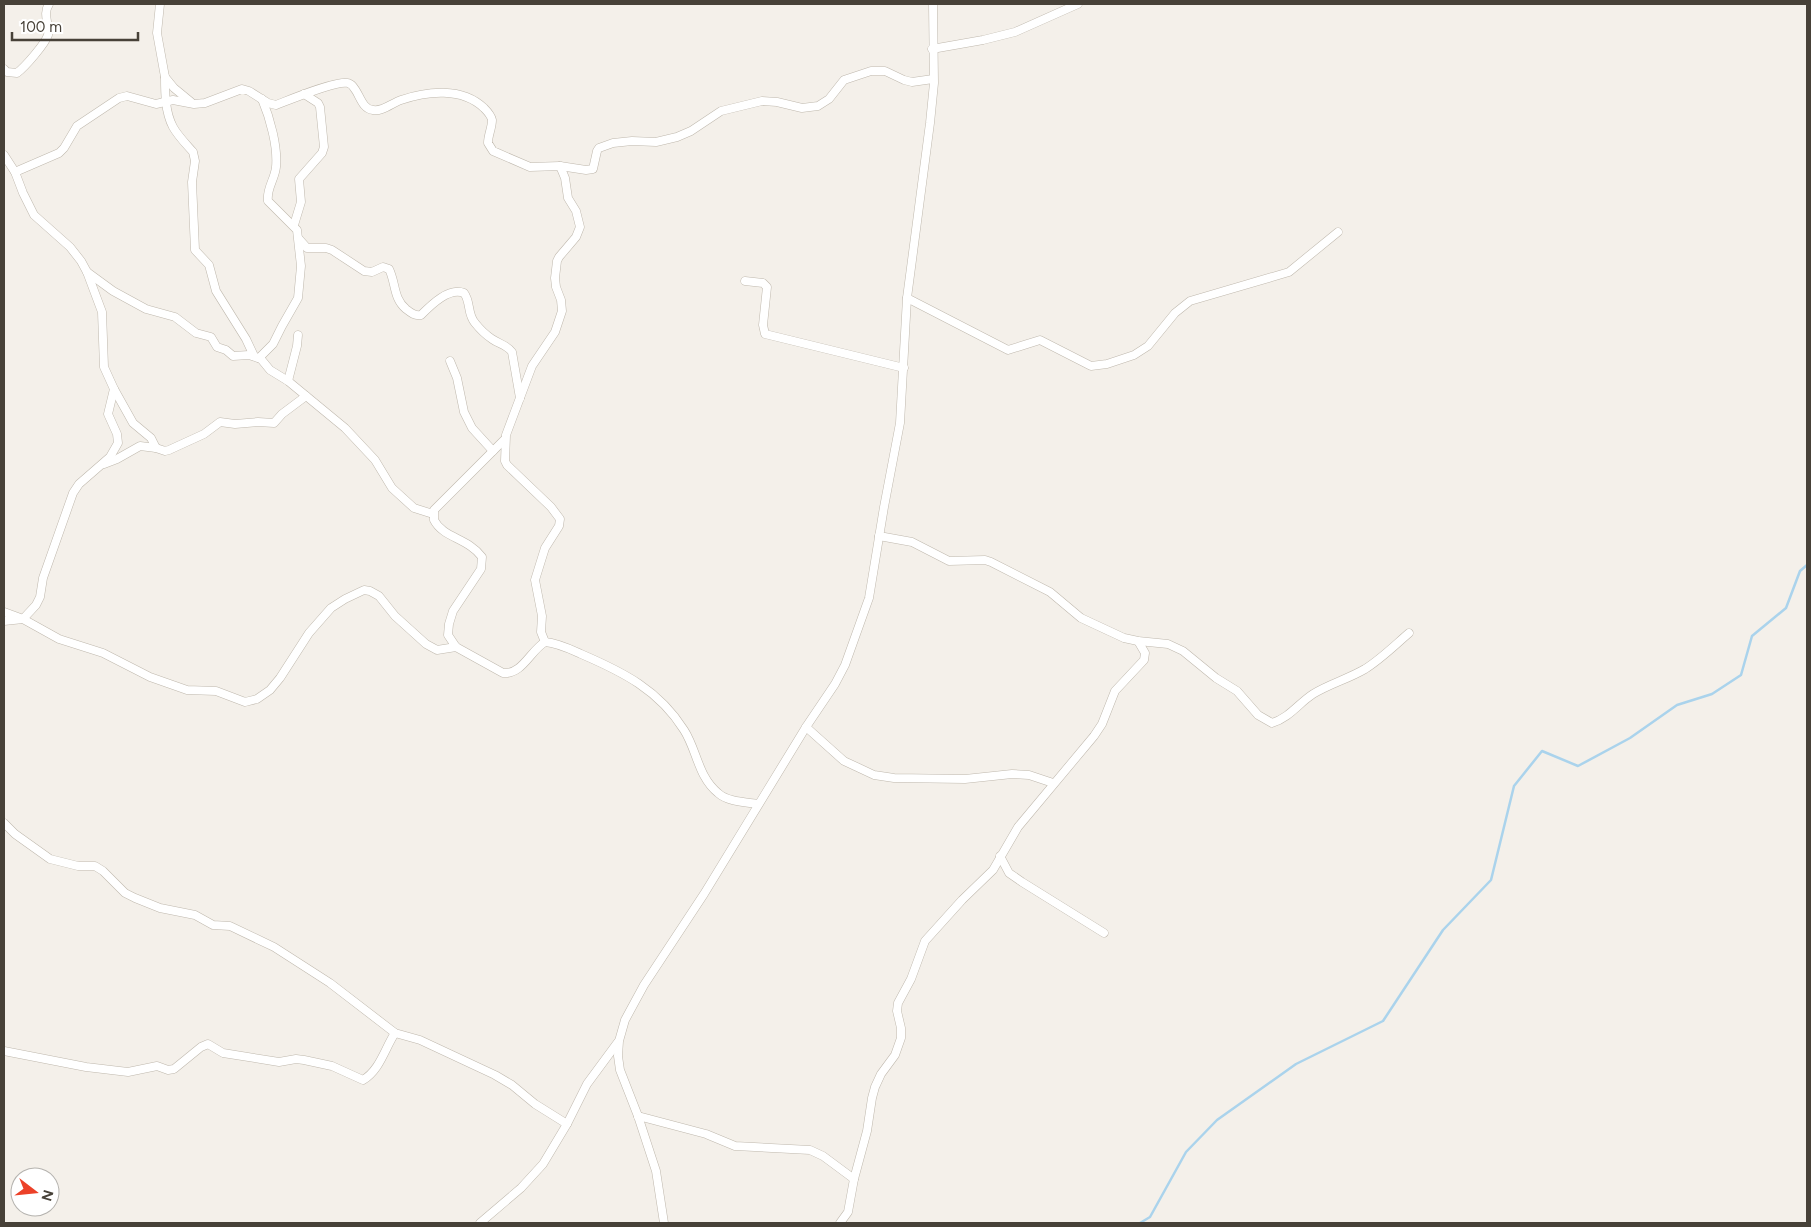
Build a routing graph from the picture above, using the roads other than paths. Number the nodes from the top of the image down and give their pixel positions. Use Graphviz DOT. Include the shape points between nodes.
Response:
graph roads {
  1 [pos="49,4"];
  2 [pos="160,4"];
  3 [pos="933,4"];
  4 [pos="1078,4"];
  5 [pos="932,49"];
  6 [pos="4,69"];
  7 [pos="165,76"];
  8 [pos="933,79"];
  9 [pos="304,94"];
  10 [pos="262,99"];
  11 [pos="166,102"];
  12 [pos="194,104"];
  13 [pos="4,155"];
  14 [pos="560,166"];
  15 [pos="15,172"];
  16 [pos="294,225"];
  17 [pos="1338,232"];
  18 [pos="299,239"];
  19 [pos="88,272"];
  20 [pos="745,281"];
  21 [pos="907,298"];
  22 [pos="298,335"];
  23 [pos="257,357"];
  24 [pos="450,361"];
  25 [pos="904,368"];
  26 [pos="288,381"];
  27 [pos="114,389"];
  28 [pos="306,396"];
  29 [pos="520,398"];
  30 [pos="504,440"];
  31 [pos="156,448"];
  32 [pos="493,452"];
  33 [pos="102,464"];
  34 [pos="433,514"];
  35 [pos="879,536"];
  36 [pos="4,612"];
  37 [pos="23,619"];
  38 [pos="4,621"];
  39 [pos="1409,633"];
  40 [pos="1138,641"];
  41 [pos="545,642"];
  42 [pos="456,647"];
  43 [pos="806,726"];
  44 [pos="1054,783"];
  45 [pos="758,804"];
  46 [pos="4,823"];
  47 [pos="1000,856"];
  48 [pos="1104,933"];
  49 [pos="394,1032"];
  50 [pos="619,1041"];
  51 [pos="4,1051"];
  52 [pos="638,1116"];
  53 [pos="566,1124"];
  54 [pos="854,1179"];
  55 [pos="480,1223"];
  56 [pos="664,1223"];
  57 [pos="840,1223"];
  1 -- 6 [label="street" via="45,15 46,40 23,69 17,73"];
  2 -- 7 [label="street" via="157,33"];
  3 -- 5 [label="street"];
  4 -- 5 [label="street" via="1015,32"];
  5 -- 8 [label="street"];
  7 -- 11 [label="street"];
  7 -- 12 [label="street"];
  8 -- 14 [label="street" via="912,82 885,71 871,71 844,80 829,99 818,106 802,108 762,102 721,111 677,137 656,142 606,145 597,150 590,170"];
  8 -- 21 [label="street"];
  9 -- 10 [label="street" via="276,105"];
  9 -- 14 [label="street" via="350,83 367,108 378,110 405,99 449,92 476,100 489,114 492,121 488,143 493,151 530,167"];
  9 -- 16 [label="street" via="320,107 324,147 299,178 301,202"];
  10 -- 12 [label="street" via="242,89"];
  10 -- 16 [label="street" via="269,117 276,161 268,201"];
  11 -- 12 [label="street"];
  11 -- 15 [label="street" via="156,104 127,96 119,98 77,126 59,153"];
  11 -- 23 [label="street" via="174,129 194,156 195,250 208,265 216,291"];
  13 -- 15 [label="street"];
  14 -- 29 [label="street" via="580,227 574,241 559,256 556,269 556,287 562,311 560,321 532,366"];
  15 -- 19 [label="street" via="34,214 70,247"];
  16 -- 18 [label="street"];
  17 -- 21 [label="street" via="1289,272 1190,301 1175,313 1148,346 1134,355 1099,365 1091,366 1040,340 1008,350"];
  18 -- 23 [label="street" via="298,298 273,344"];
  18 -- 29 [label="street" via="307,248 332,250 364,271 389,269 396,297 414,315 421,315 445,296 464,293 475,324 512,352"];
  19 -- 23 [label="street" via="113,291 146,309 175,317 197,334 211,337 217,347 234,356"];
  19 -- 27 [label="street" via="102,312 104,367"];
  20 -- 25 [label="street" via="763,283 767,287 765,334"];
  21 -- 25 [label="street"];
  22 -- 26 [label="street"];
  23 -- 26 [label="street"];
  24 -- 32 [label="street" via="464,412 472,428"];
  25 -- 35 [label="street" via="899,435"];
  26 -- 28 [label="street"];
  27 -- 31 [label="street" via="130,420 151,438"];
  27 -- 33 [label="street" via="108,414 118,443"];
  28 -- 31 [label="street" via="274,423 220,422 204,434 169,450"];
  28 -- 34 [label="street" via="345,428 375,460 392,488 414,508"];
  29 -- 30 [label="street"];
  30 -- 32 [label="street"];
  30 -- 41 [label="street" via="504,461 552,507 560,519 545,548 535,580"];
  31 -- 33 [label="street" via="137,446 118,459"];
  32 -- 34 [label="street"];
  33 -- 37 [label="street" via="73,493 43,578 40,597"];
  34 -- 42 [label="street" via="442,531 462,540 482,557 481,569 458,603 449,624 448,636"];
  35 -- 40 [label="street" via="912,542 949,561 991,562 1050,592 1081,618"];
  35 -- 43 [label="street" via="862,620 840,675"];
  36 -- 37 [label="street"];
  37 -- 38 [label="street"];
  37 -- 42 [label="street" via="59,639 103,653 150,677 187,690 216,692 245,702 270,690 309,632 331,608 364,590 379,596 395,616 426,644 437,650"];
  39 -- 40 [label="street" via="1378,661 1315,693 1280,721 1272,723 1258,715 1237,691 1183,651 1168,644"];
  40 -- 44 [label="street" via="1145,653 1144,660 1115,692 1094,736"];
  41 -- 42 [label="street" via="518,670 509,674"];
  41 -- 45 [label="street" via="567,648 636,681 659,700 684,729 698,764 714,790 728,798"];
  43 -- 44 [label="street" via="844,760 881,777 964,779 1012,774 1029,775"];
  43 -- 45 [label="street"];
  44 -- 47 [label="street" via="1018,827"];
  45 -- 50 [label="street" via="644,985"];
  46 -- 49 [label="street" via="50,859 78,866 95,866 134,898 160,908 195,915 213,925 230,926 274,947 330,983"];
  47 -- 48 [label="street" via="1009,873"];
  47 -- 54 [label="street" via="993,870 925,941 919,954 898,1003 896,1011 902,1028 901,1038 895,1055 875,1087"];
  49 -- 51 [label="street" via="378,1065 363,1080 332,1066 296,1059 279,1062 223,1053 208,1044 174,1069 157,1066 128,1072"];
  49 -- 53 [label="street" via="420,1040 495,1075"];
  50 -- 52 [label="street" via="620,1070"];
  50 -- 53 [label="street" via="587,1084"];
  52 -- 54 [label="street" via="706,1134 735,1146 810,1150"];
  52 -- 56 [label="street" via="656,1172"];
  53 -- 55 [label="street" via="543,1164"];
  54 -- 57 [label="street" via="848,1212"];
}
